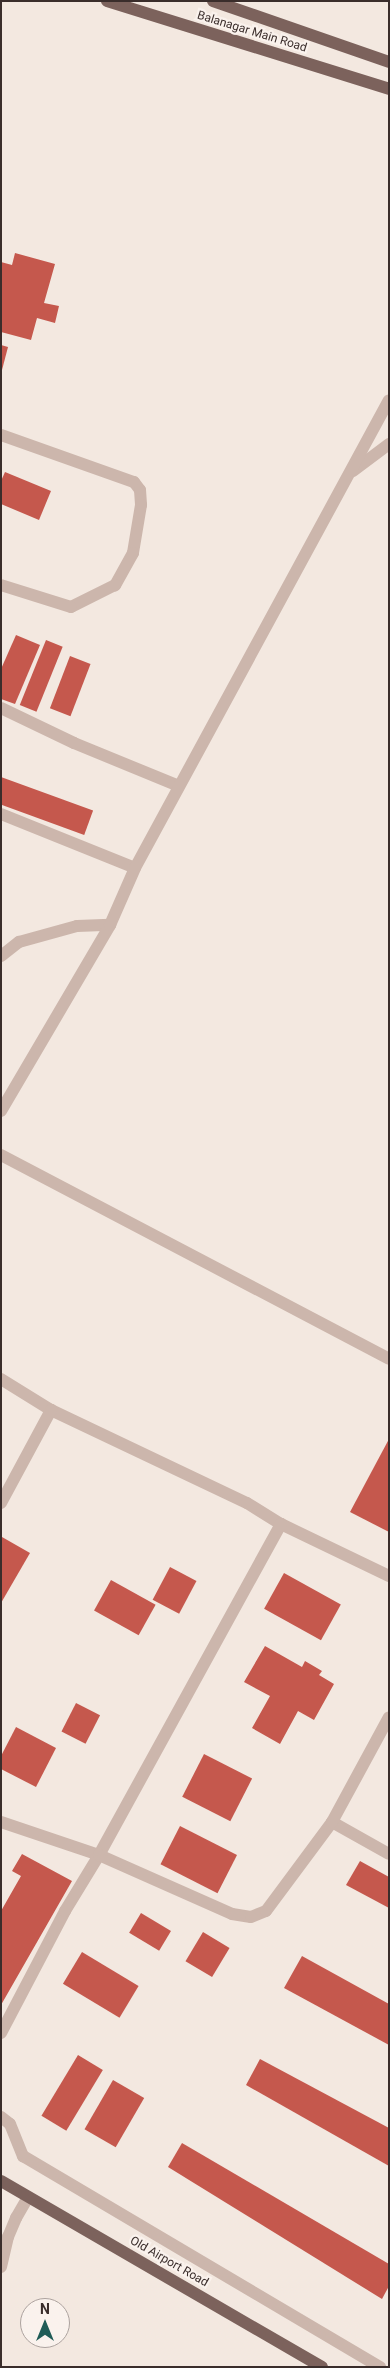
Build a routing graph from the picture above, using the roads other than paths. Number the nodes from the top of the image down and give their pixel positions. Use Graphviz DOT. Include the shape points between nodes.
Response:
graph roads {
  1 [pos="107,1"];
  2 [pos="213,1"];
  3 [pos="389,62"];
  4 [pos="389,89"];
  5 [pos="389,400"];
  6 [pos="1,435"];
  7 [pos="389,444"];
  8 [pos="349,474"];
  9 [pos="1,585"];
  10 [pos="1,708"];
  11 [pos="179,786"];
  12 [pos="1,814"];
  13 [pos="134,868"];
  14 [pos="110,925"];
  15 [pos="1,956"];
  16 [pos="1,1110"];
  17 [pos="1,1155"];
  18 [pos="389,1359"];
  19 [pos="1,1379"];
  20 [pos="51,1410"];
  21 [pos="1,1503"];
  22 [pos="281,1524"];
  23 [pos="389,1576"];
  24 [pos="389,1717"];
  25 [pos="1,1822"];
  26 [pos="332,1822"];
  27 [pos="389,1854"];
  28 [pos="99,1855"];
  29 [pos="1,2033"];
  30 [pos="1,2117"];
  31 [pos="1,2181"];
  32 [pos="28,2197"];
  33 [pos="1,2268"];
  34 [pos="322,2367"];
  35 [pos="380,2367"];
  1 -- 4 [label="main road, Balanagar Main Road"];
  2 -- 3 [label="main road, Balanagar Main Road"];
  5 -- 8 [label="lane"];
  6 -- 9 [label="lane" via="134,482 140,490 141,505 133,553 115,585 103,592 71,607"];
  7 -- 8 [label="lane"];
  8 -- 11 [label="lane"];
  10 -- 11 [label="lane" via="74,743"];
  11 -- 13 [label="lane"];
  12 -- 13 [label="lane"];
  13 -- 14 [label="lane"];
  14 -- 15 [label="lane" via="77,926 19,942"];
  14 -- 16 [label="lane"];
  17 -- 18 [label="lane"];
  19 -- 20 [label="lane"];
  20 -- 21 [label="lane"];
  20 -- 22 [label="lane" via="247,1503"];
  22 -- 23 [label="lane"];
  22 -- 28 [label="lane"];
  24 -- 26 [label="lane"];
  25 -- 28 [label="lane"];
  26 -- 27 [label="lane"];
  26 -- 28 [label="lane" via="266,1911 251,1917 232,1914"];
  28 -- 29 [label="lane" via="65,1911"];
  30 -- 35 [label="lane" via="10,2124 23,2156"];
  31 -- 32 [label="main road, Old Airport Road"];
  32 -- 33 [label="lane" via="8,2237"];
  32 -- 34 [label="main road, Old Airport Road"];
}
